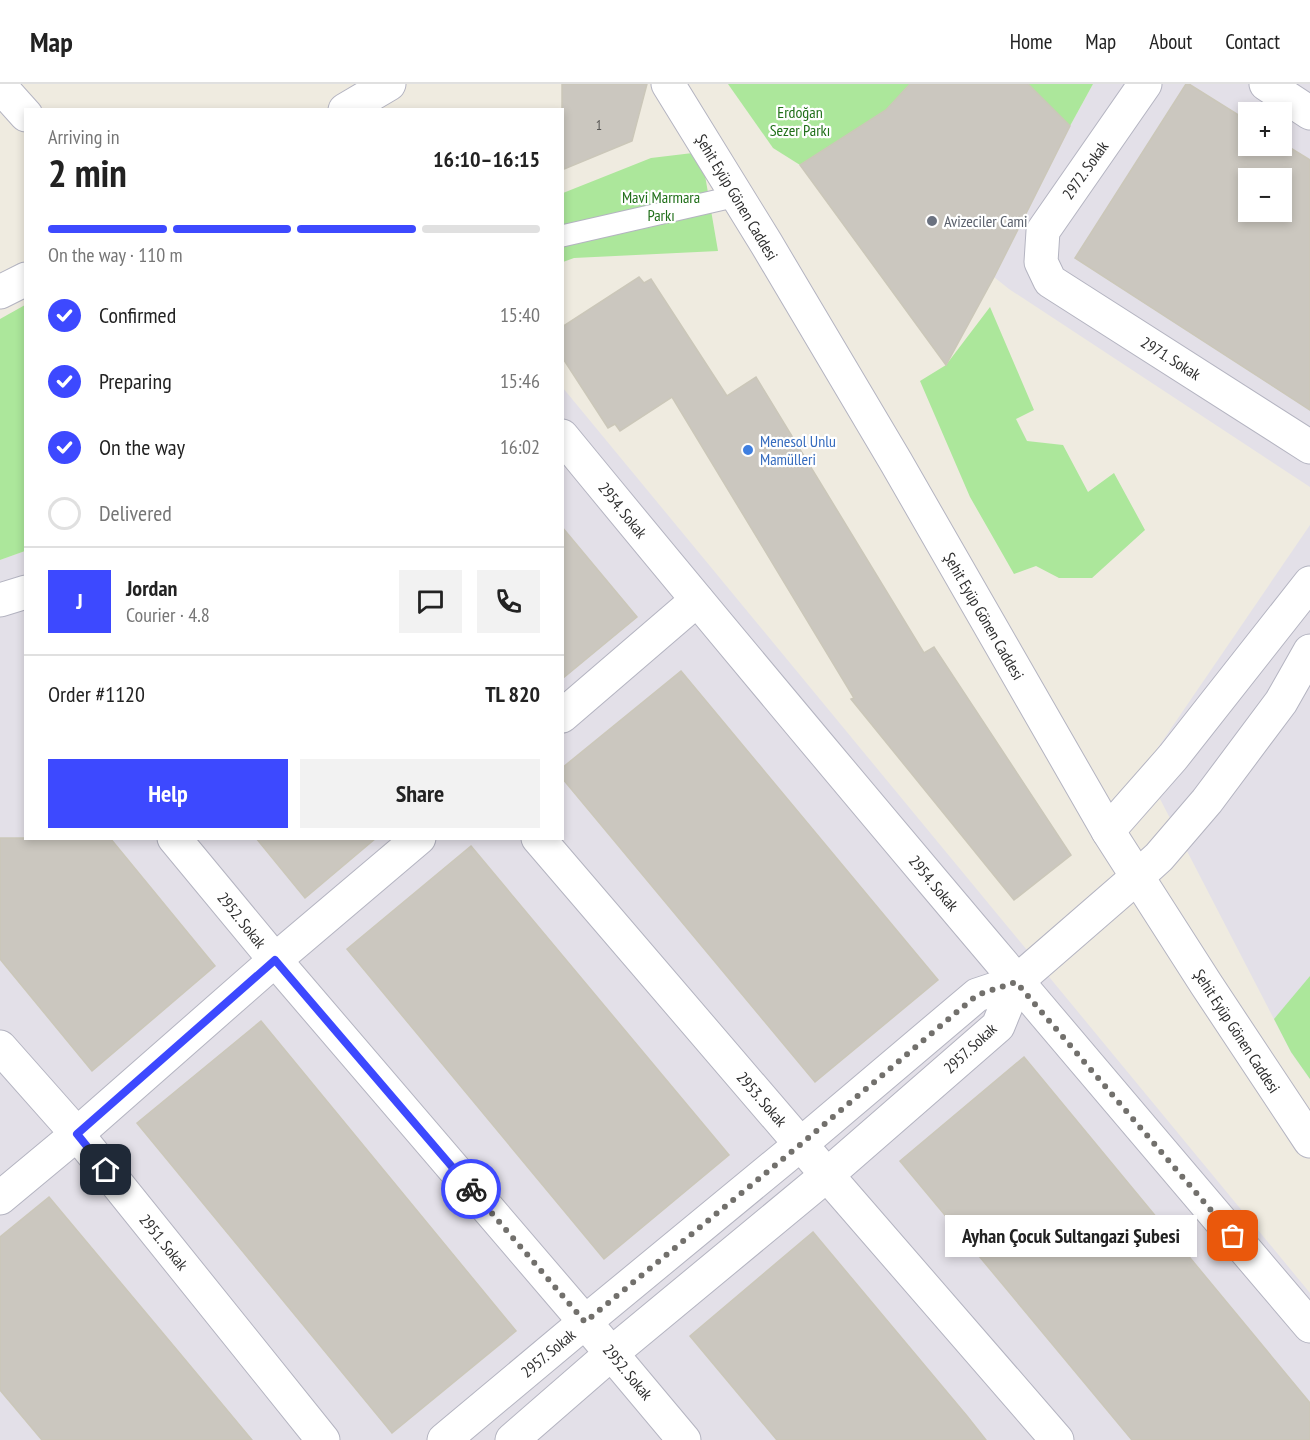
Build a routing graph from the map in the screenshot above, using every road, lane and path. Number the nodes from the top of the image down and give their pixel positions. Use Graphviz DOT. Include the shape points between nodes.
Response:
graph roads {
  1 [pos="389,84"];
  2 [pos="668,84"];
  3 [pos="1145,84"];
  4 [pos="1266,84"];
  5 [pos="0,86"];
  6 [pos="348,108"];
  7 [pos="24,113"];
  8 [pos="1310,113"];
  9 [pos="737,196"];
  10 [pos="564,236"];
  11 [pos="1041,262"];
  12 [pos="24,280"];
  13 [pos="0,292"];
  14 [pos="564,438"];
  15 [pos="1310,447"];
  16 [pos="1310,583"];
  17 [pos="24,593"];
  18 [pos="0,600"];
  19 [pos="697,600"];
  20 [pos="1310,651"];
  21 [pos="564,714"];
  22 [pos="1108,831"];
  23 [pos="176,840"];
  24 [pos="417,840"];
  25 [pos="540,840"];
  26 [pos="1137,877"];
  27 [pos="275,960"];
  28 [pos="1016,982"];
  29 [pos="0,1047"];
  30 [pos="77,1134"];
  31 [pos="1310,1141"];
  32 [pos="801,1144"];
  33 [pos="827,1175"];
  34 [pos="0,1198"];
  35 [pos="585,1322"];
  36 [pos="1310,1326"];
  37 [pos="612,1353"];
  38 [pos="323,1440"];
  39 [pos="444,1440"];
  40 [pos="512,1440"];
  41 [pos="684,1440"];
  42 [pos="1057,1440"];
  1 -- 6 [label="street"];
  2 -- 9 [label="street, Şehit Eyüp Gönen Caddesi"];
  3 -- 11 [label="street, 2972. Sokak" via="1043,231"];
  4 -- 8 [label="street"];
  5 -- 7 [label="street"];
  9 -- 10 [label="lane"];
  9 -- 22 [label="street, Şehit Eyüp Gönen Caddesi" via="896,462"];
  11 -- 15 [label="street, 2971. Sokak" via="1050,281"];
  12 -- 13 [label="street"];
  14 -- 19 [label="street, 2954. Sokak"];
  16 -- 22 [label="street" via="1173,757"];
  17 -- 18 [label="street"];
  19 -- 21 [label="street"];
  19 -- 28 [label="street, 2954. Sokak"];
  20 -- 26 [label="street" via="1281,702 1207,801"];
  22 -- 26 [label="street, Şehit Eyüp Gönen Caddesi"];
  23 -- 27 [label="street, 2952. Sokak"];
  24 -- 27 [label="street"];
  25 -- 32 [label="street, 2953. Sokak"];
  26 -- 28 [label="street"];
  26 -- 31 [label="street, Şehit Eyüp Gönen Caddesi"];
  27 -- 30 [label="street"];
  27 -- 35 [label="street, 2952. Sokak"];
  28 -- 32 [label="street, 2957. Sokak" via="977,995"];
  28 -- 33 [label="street, 2957. Sokak" via="998,1026"];
  28 -- 36 [label="street, 2954. Sokak"];
  29 -- 30 [label="street, 2951. Sokak"];
  30 -- 34 [label="street"];
  30 -- 38 [label="street, 2951. Sokak"];
  32 -- 33 [label="street, 2953. Sokak"];
  32 -- 35 [label="street, 2957. Sokak"];
  33 -- 37 [label="street, 2957. Sokak"];
  33 -- 42 [label="street, 2953. Sokak"];
  35 -- 37 [label="street, 2952. Sokak"];
  35 -- 39 [label="street, 2957. Sokak"];
  37 -- 40 [label="street, 2957. Sokak"];
  37 -- 41 [label="street, 2952. Sokak"];
}
